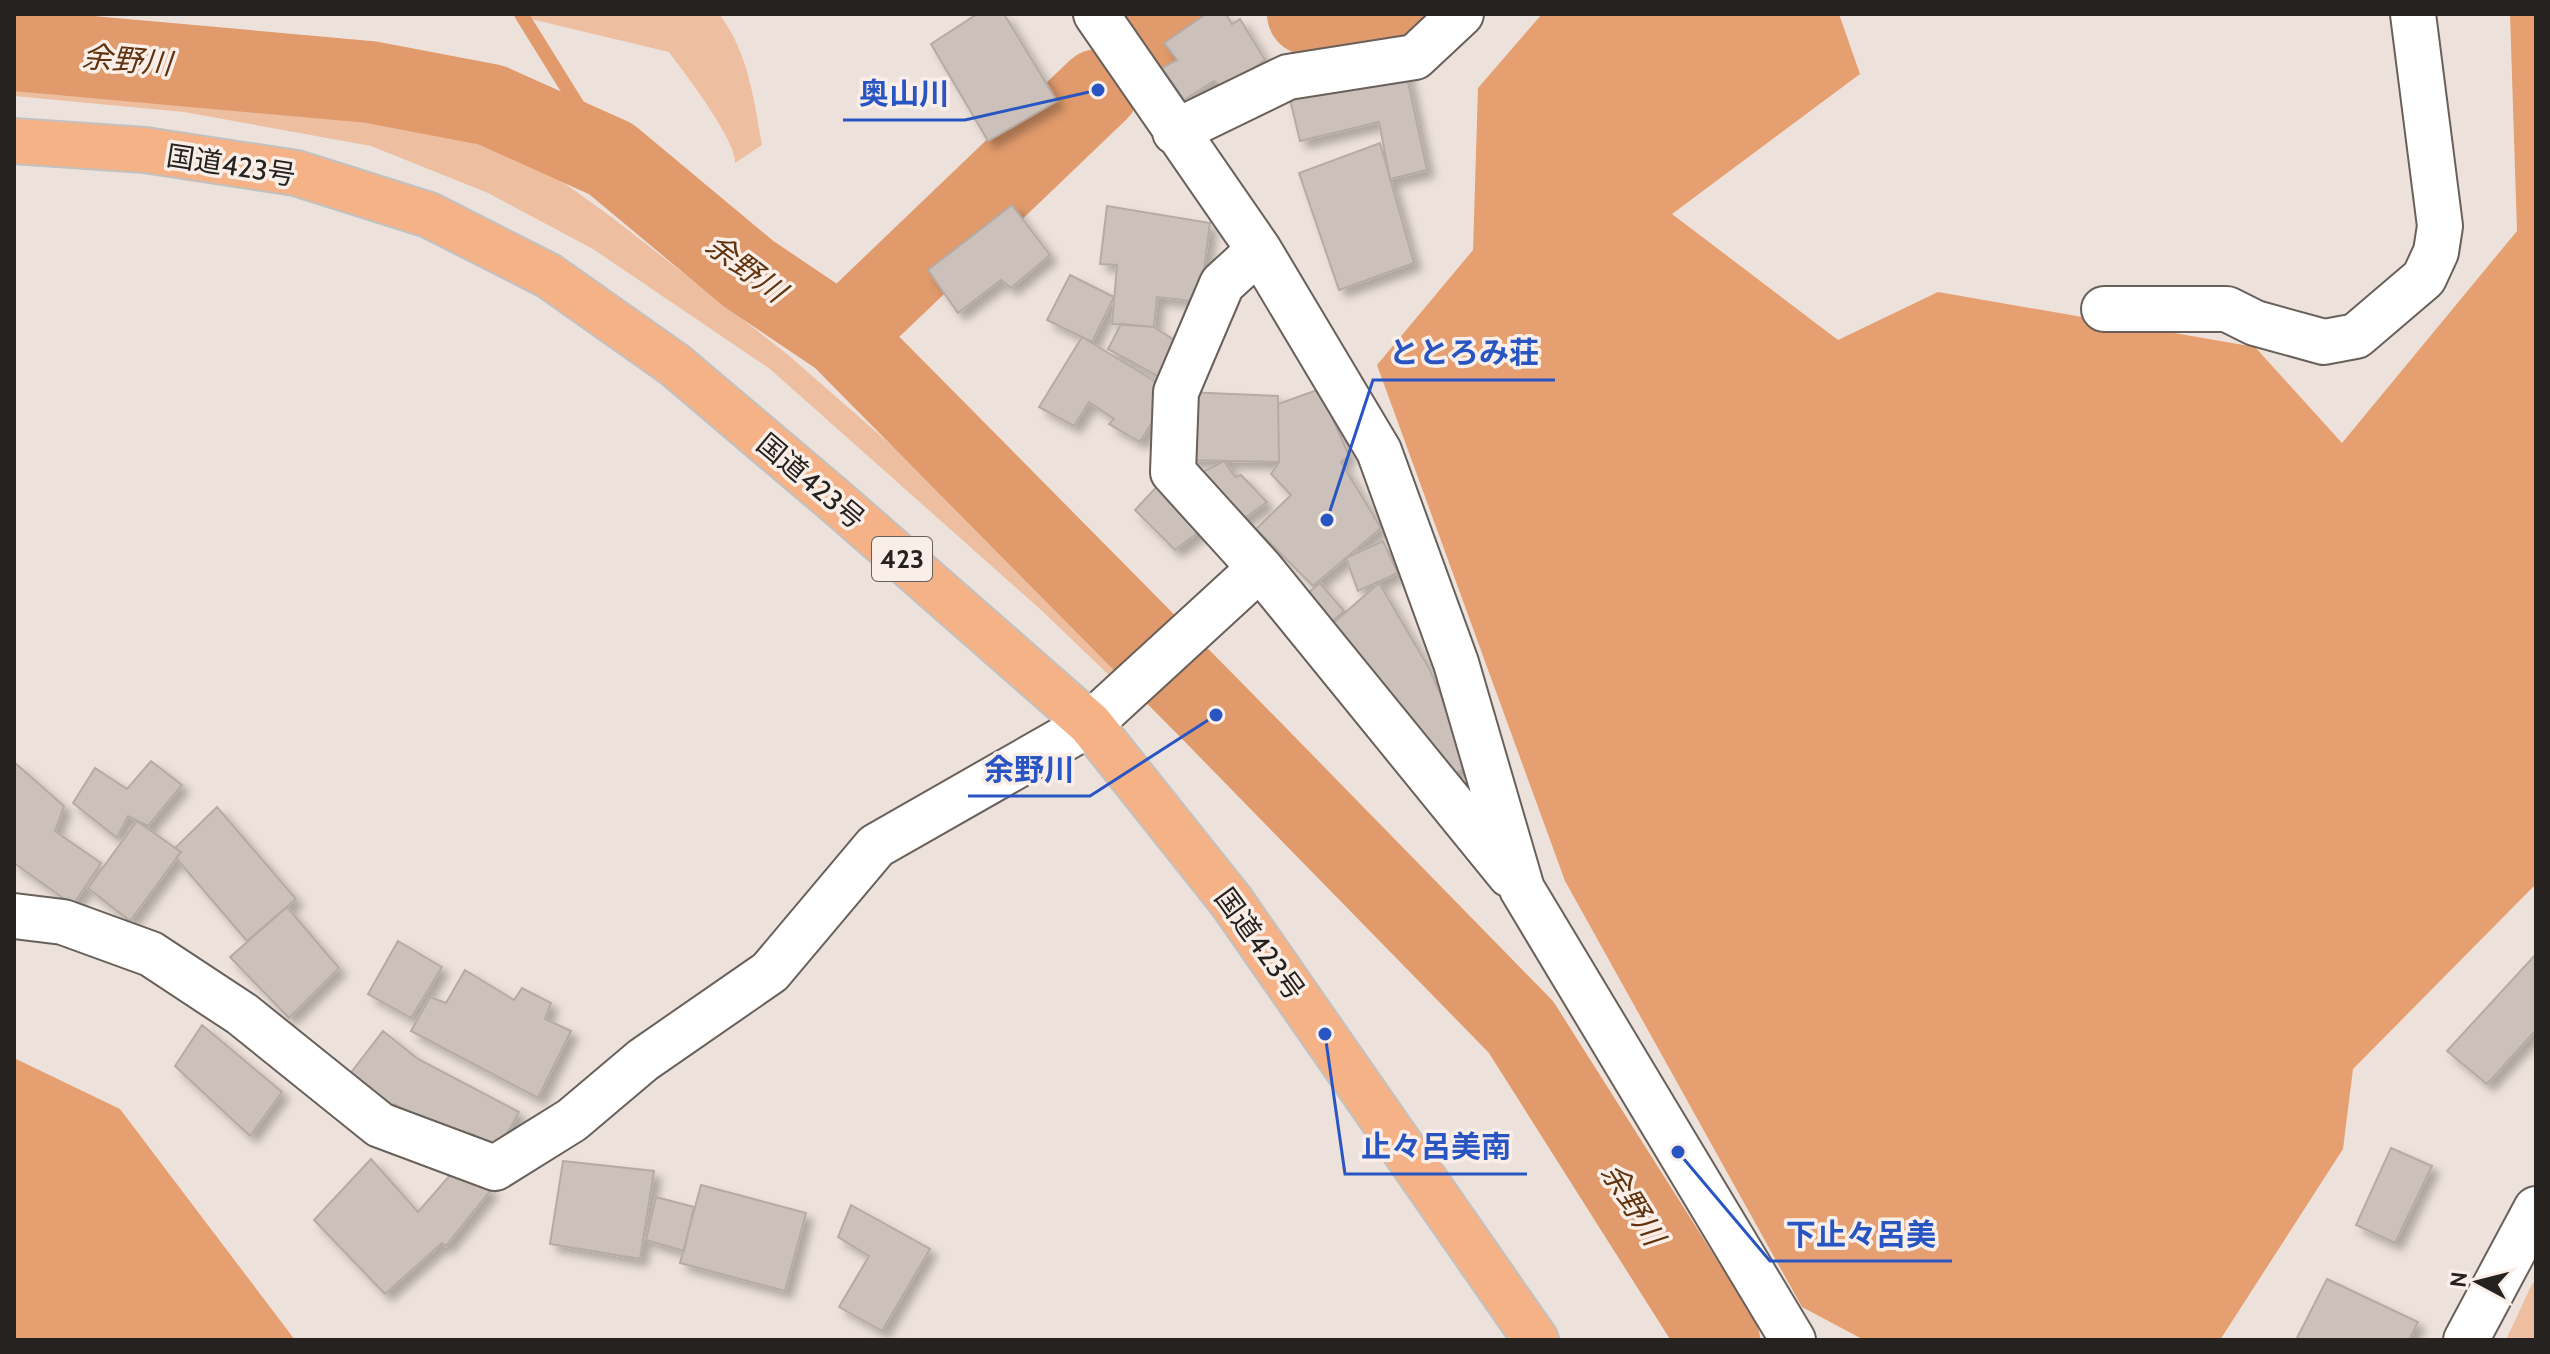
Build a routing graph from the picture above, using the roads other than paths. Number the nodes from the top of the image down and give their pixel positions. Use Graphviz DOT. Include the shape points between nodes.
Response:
graph roads {
  1 [pos="1096,14"];
  2 [pos="1461,14"];
  3 [pos="2413,14"];
  4 [pos="1175,132"];
  5 [pos="14,141"];
  6 [pos="1259,250"];
  7 [pos="2104,309"];
  8 [pos="1260,568"];
  9 [pos="1103,712"];
  10 [pos="1522,889"];
  11 [pos="14,916"];
  12 [pos="2536,1209"];
  13 [pos="1536,1340"];
  14 [pos="1793,1340"];
  15 [pos="2466,1340"];
  1 -- 4 [label="street"];
  2 -- 4 [label="street" via="1415,57 1288,77"];
  3 -- 7 [label="street" via="2440,226 2424,278 2356,336 2324,342 2255,323 2227,309"];
  4 -- 6 [label="street"];
  5 -- 9 [label="highway, 国道423号 / 423" via="145,150 296,173 429,215 549,276 675,365 839,504"];
  6 -- 8 [label="street" via="1222,284 1176,392 1173,472"];
  6 -- 10 [label="street" via="1379,451 1456,663"];
  8 -- 9 [label="street"];
  8 -- 10 [label="street"];
  9 -- 11 [label="street" via="876,846 770,972 643,1060 572,1120 495,1168 380,1125 242,1014 151,954 63,922"];
  9 -- 13 [label="highway, 国道423号 / 423"];
  10 -- 14 [label="street"];
  12 -- 15 [label="street"];
}
